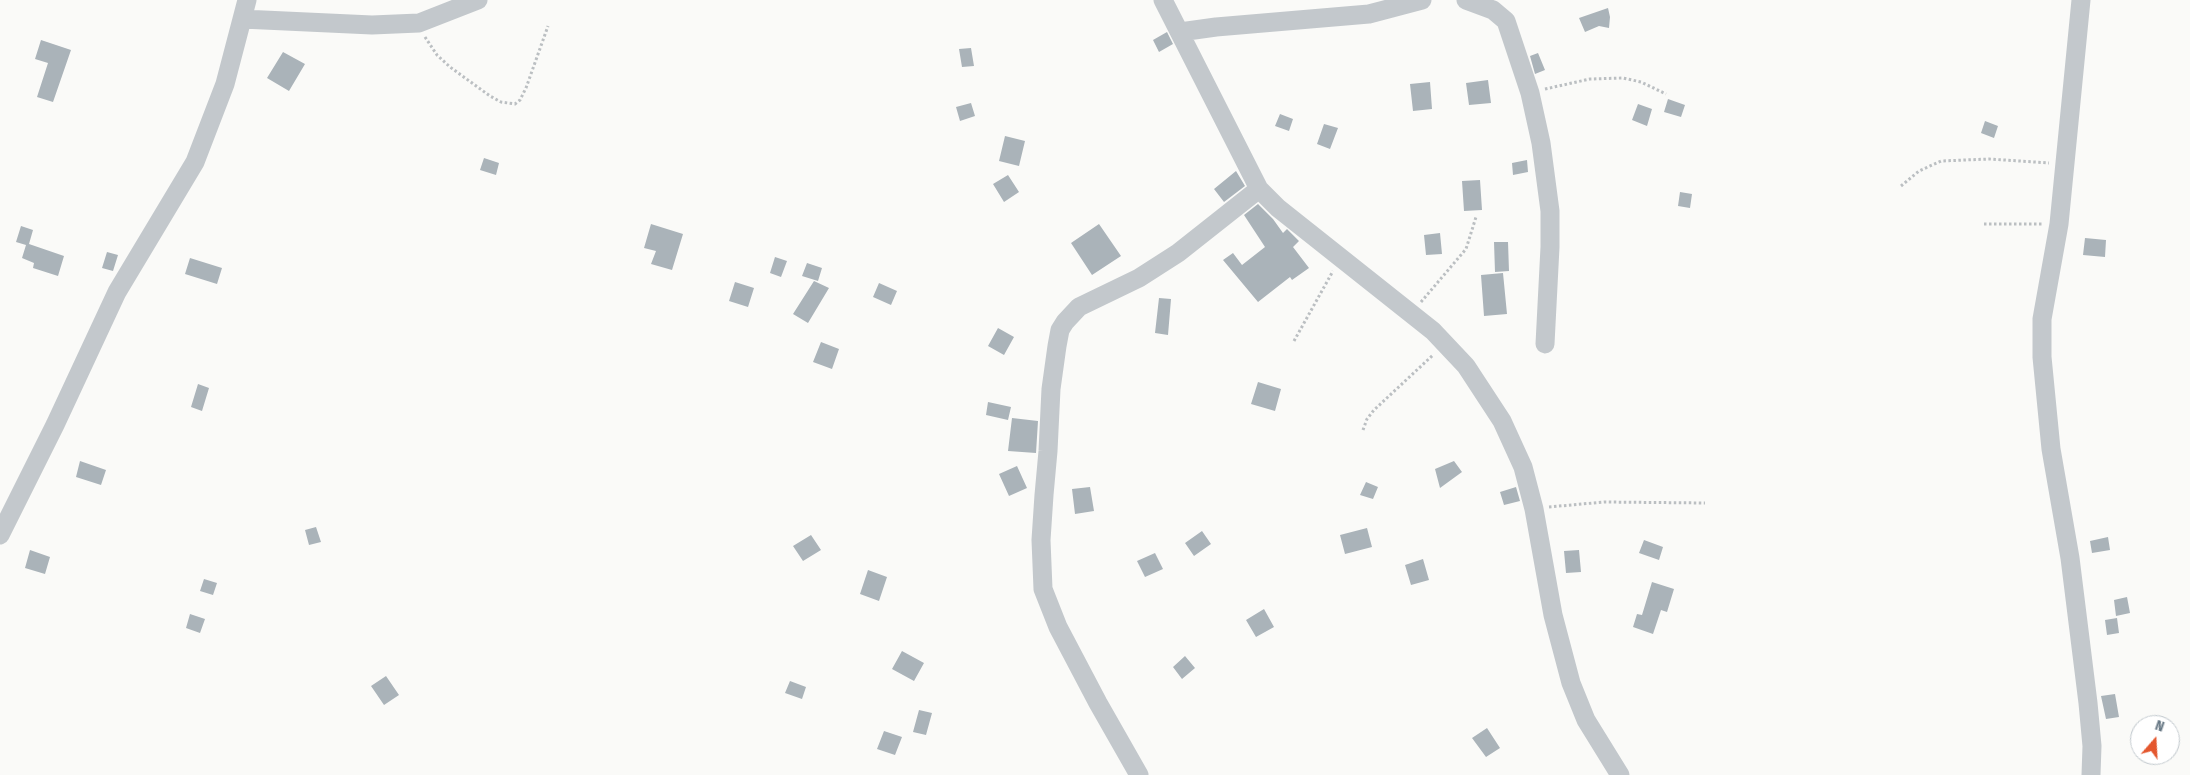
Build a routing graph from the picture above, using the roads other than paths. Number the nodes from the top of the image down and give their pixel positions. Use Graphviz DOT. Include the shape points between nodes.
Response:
graph roads {
  1 [pos="247,0"];
  2 [pos="478,0"];
  3 [pos="1163,0"];
  4 [pos="1422,0"];
  5 [pos="1466,0"];
  6 [pos="2081,0"];
  7 [pos="242,19"];
  8 [pos="1180,32"];
  9 [pos="1259,190"];
  10 [pos="1545,344"];
  11 [pos="0,535"];
  12 [pos="1139,775"];
  13 [pos="1620,775"];
  14 [pos="2091,775"];
  1 -- 7 [label="street"];
  2 -- 7 [label="street" via="419,23 372,25"];
  3 -- 8 [label="street"];
  4 -- 8 [label="street" via="1369,14"];
  5 -- 10 [label="street" via="1494,10 1506,21 1530,93 1550,211"];
  6 -- 14 [label="street" via="2059,224 2042,319 2042,357 2051,449 2070,558 2088,703"];
  7 -- 11 [label="street" via="225,84 188,176 117,292"];
  8 -- 9 [label="street"];
  9 -- 12 [label="street" via="1178,253 1139,278 1079,307 1060,330 1051,389 1044,494 1041,540 1043,589 1058,627"];
  9 -- 13 [label="street" via="1433,331 1466,366 1502,421 1523,467 1534,509 1553,615 1570,683 1586,720"];
}
